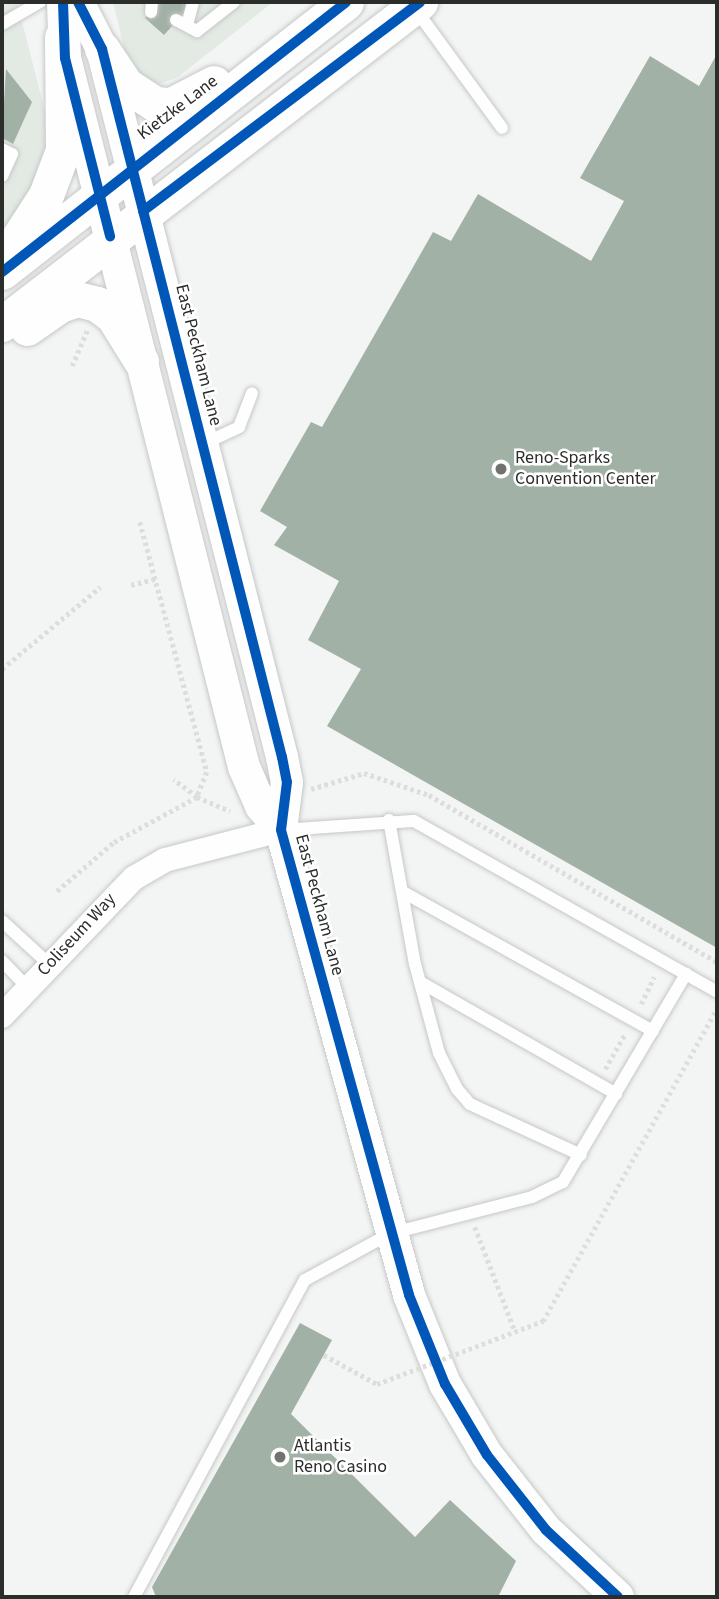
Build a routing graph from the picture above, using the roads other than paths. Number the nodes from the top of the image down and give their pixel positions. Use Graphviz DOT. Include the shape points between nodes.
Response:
graph roads {
  1 [pos="40,2"];
  2 [pos="63,2"];
  3 [pos="78,2"];
  4 [pos="234,2"];
  5 [pos="345,2"];
  6 [pos="417,4"];
  7 [pos="182,17"];
  8 [pos="2,24"];
  9 [pos="62,37"];
  10 [pos="297,39"];
  11 [pos="102,48"];
  12 [pos="502,128"];
  13 [pos="2,149"];
  14 [pos="131,166"];
  15 [pos="2,174"];
  16 [pos="99,192"];
  17 [pos="143,211"];
  18 [pos="110,236"];
  19 [pos="2,263"];
  20 [pos="2,272"];
  21 [pos="2,324"];
  22 [pos="2,347"];
  23 [pos="141,360"];
  24 [pos="253,393"];
  25 [pos="202,445"];
  26 [pos="389,820"];
  27 [pos="281,830"];
  28 [pos="403,892"];
  29 [pos="2,922"];
  30 [pos="2,961"];
  31 [pos="49,964"];
  32 [pos="686,974"];
  33 [pos="420,982"];
  34 [pos="27,987"];
  35 [pos="717,992"];
  36 [pos="2,1016"];
  37 [pos="653,1031"];
  38 [pos="616,1094"];
  39 [pos="581,1155"];
  40 [pos="389,1234"];
  41 [pos="134,1597"];
  42 [pos="618,1597"];
  1 -- 8 [label="lane"];
  2 -- 9 [label="street, East Peckham Lane"];
  3 -- 11 [label="street, East Peckham Lane"];
  4 -- 7 [label="lane" via="197,31"];
  5 -- 10 [label="main road, Kietzke Lane"];
  6 -- 12 [label="lane"];
  6 -- 17 [label="main road"];
  9 -- 16 [label="street, East Peckham Lane"];
  9 -- 19 [label="main road" via="63,150 46,195"];
  10 -- 11 [label="main road" via="171,105 155,104 126,85"];
  10 -- 14 [label="main road, Kietzke Lane"];
  11 -- 14 [label="street, East Peckham Lane"];
  13 -- 15 [label="lane" via="12,154"];
  14 -- 16 [label="main road, Kietzke Lane"];
  14 -- 17 [label="street, East Peckham Lane"];
  16 -- 18 [label="street, East Peckham Lane"];
  16 -- 20 [label="main road, Kietzke Lane"];
  17 -- 18 [label="main road"];
  17 -- 25 [label="street, East Peckham Lane"];
  18 -- 21 [label="main road"];
  18 -- 23 [label="street, East Peckham Lane"];
  22 -- 23 [label="main road" via="47,312 77,299 113,316"];
  23 -- 27 [label="street, East Peckham Lane" via="244,767 261,806"];
  24 -- 25 [label="lane" via="239,428"];
  25 -- 27 [label="street, East Peckham Lane" via="287,782"];
  26 -- 27 [label="lane"];
  26 -- 28 [label="lane"];
  26 -- 32 [label="lane" via="414,821"];
  27 -- 31 [label="street, Coliseum Way" via="166,860 145,872 104,902"];
  27 -- 40 [label="street, East Peckham Lane"];
  28 -- 33 [label="lane"];
  28 -- 37 [label="lane"];
  29 -- 31 [label="lane"];
  30 -- 34 [label="lane"];
  31 -- 34 [label="street, Coliseum Way"];
  32 -- 35 [label="lane"];
  32 -- 37 [label="lane"];
  33 -- 38 [label="lane"];
  33 -- 39 [label="lane" via="457,1089 470,1104"];
  34 -- 36 [label="street, Coliseum Way"];
  37 -- 38 [label="lane"];
  38 -- 39 [label="lane"];
  39 -- 40 [label="lane" via="563,1182 471,1214"];
  40 -- 41 [label="lane" via="305,1280"];
  40 -- 42 [label="street, East Peckham Lane" via="425,1336 463,1418 546,1530"];
}
